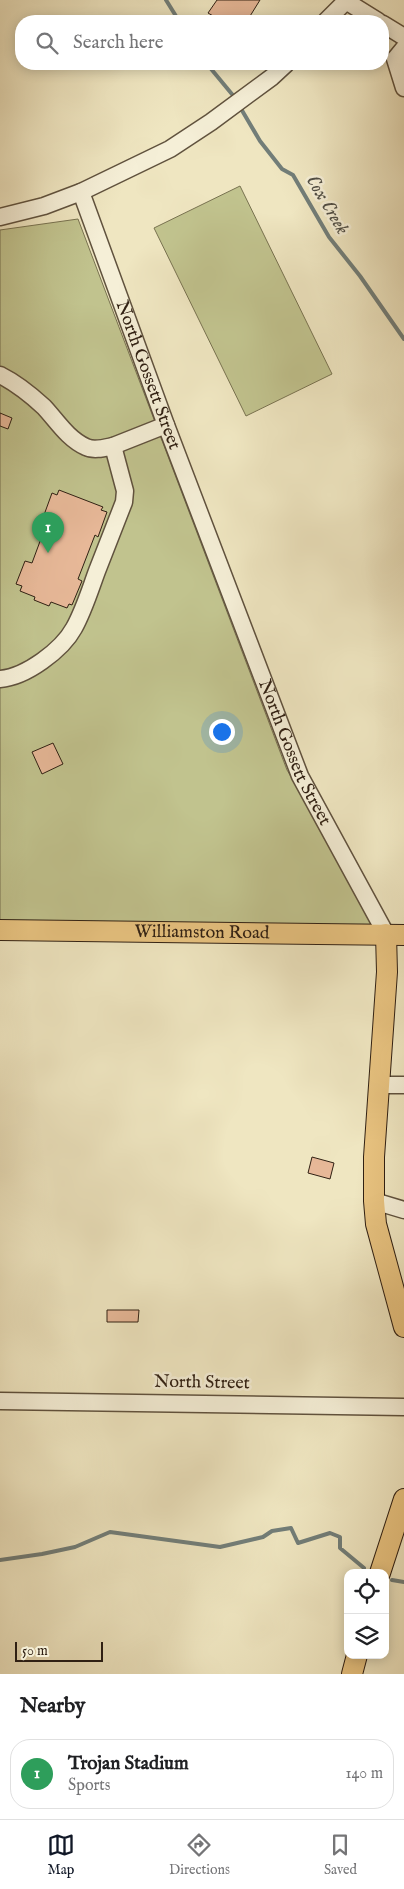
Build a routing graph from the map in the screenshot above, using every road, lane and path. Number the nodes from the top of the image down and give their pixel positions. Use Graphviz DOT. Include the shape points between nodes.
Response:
graph roads {
  1 [pos="345,0"];
  2 [pos="331,15"];
  3 [pos="369,15"];
  4 [pos="389,28"];
  5 [pos="404,37"];
  6 [pos="404,48"];
  7 [pos="280,70"];
  8 [pos="404,88"];
  9 [pos="81,192"];
  10 [pos="0,216"];
  11 [pos="0,375"];
  12 [pos="166,425"];
  13 [pos="113,446"];
  14 [pos="0,680"];
  15 [pos="0,930"];
  16 [pos="395,935"];
  17 [pos="379,1084"];
  18 [pos="404,1085"];
  19 [pos="374,1201"];
  20 [pos="404,1210"];
  21 [pos="404,1327"];
  22 [pos="0,1401"];
  23 [pos="404,1407"];
  24 [pos="404,1499"];
  25 [pos="381,1569"];
  26 [pos="356,1659"];
  27 [pos="352,1674"];
  1 -- 2 [label="street"];
  1 -- 3 [label="street"];
  4 -- 5 [label="street"];
  6 -- 8 [label="street" via="395,59"];
  7 -- 9 [label="street" via="211,122 170,148"];
  9 -- 10 [label="street" via="44,206"];
  9 -- 12 [label="street, North Gossett Street"];
  11 -- 13 [label="street" via="28,393 70,437 87,448"];
  12 -- 13 [label="street"];
  12 -- 16 [label="street, North Gossett Street" via="300,776"];
  13 -- 14 [label="street" via="125,491 124,502 73,630 38,664"];
  15 -- 16 [label="main road, Williamston Road"];
  16 -- 17 [label="main road, North Gossett Street" via="387,972"];
  17 -- 18 [label="street"];
  17 -- 19 [label="main road, North Gossett Street"];
  19 -- 20 [label="street"];
  19 -- 21 [label="main road, North Gossett Street" via="376,1224"];
  22 -- 23 [label="street, North Street"];
  24 -- 25 [label="main road"];
  26 -- 27 [label="main road"];
}
